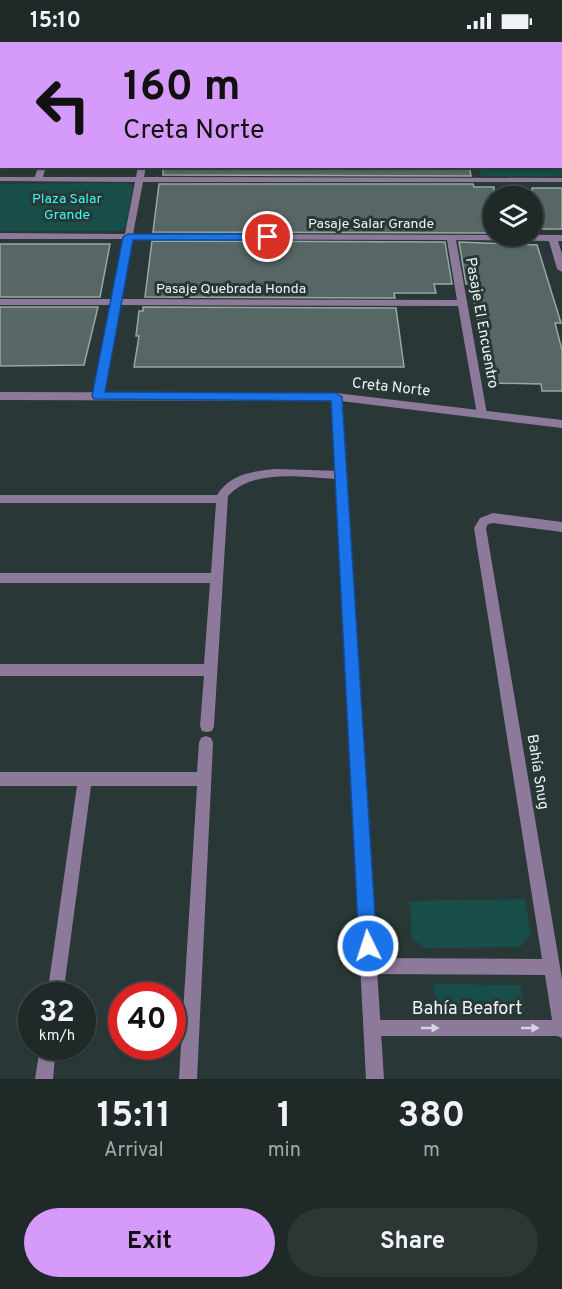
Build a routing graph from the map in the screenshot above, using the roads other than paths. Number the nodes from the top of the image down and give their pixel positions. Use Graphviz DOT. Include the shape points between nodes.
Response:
graph roads {
  1 [pos="41,168"];
  2 [pos="142,168"];
  3 [pos="0,179"];
  4 [pos="38,179"];
  5 [pos="139,179"];
  6 [pos="562,180"];
  7 [pos="0,236"];
  8 [pos="128,237"];
  9 [pos="451,237"];
  10 [pos="557,238"];
  11 [pos="562,269"];
  12 [pos="0,303"];
  13 [pos="116,303"];
  14 [pos="462,303"];
  15 [pos="0,396"];
  16 [pos="98,396"];
  17 [pos="336,397"];
  18 [pos="482,414"];
  19 [pos="562,424"];
  20 [pos="341,475"];
  21 [pos="0,499"];
  22 [pos="221,499"];
  23 [pos="562,527"];
  24 [pos="0,578"];
  25 [pos="216,578"];
  26 [pos="0,670"];
  27 [pos="210,670"];
  28 [pos="207,726"];
  29 [pos="206,743"];
  30 [pos="0,779"];
  31 [pos="85,779"];
  32 [pos="204,779"];
  33 [pos="369,966"];
  34 [pos="552,967"];
  35 [pos="57,982"];
  36 [pos="372,1028"];
  37 [pos="562,1029"];
  38 [pos="46,1060"];
  39 [pos="44,1079"];
  40 [pos="188,1079"];
  41 [pos="375,1079"];
  1 -- 4 [label="street"];
  2 -- 5 [label="street"];
  3 -- 4 [label="street"];
  4 -- 5 [label="street"];
  5 -- 6 [label="street"];
  5 -- 8 [label="street"];
  7 -- 8 [label="street, Pasaje Salar Grande"];
  8 -- 9 [label="street, Pasaje Salar Grande"];
  8 -- 13 [label="street"];
  9 -- 10 [label="street, Pasaje Salar Grande"];
  9 -- 14 [label="street, Pasaje El Encuentro"];
  10 -- 11 [label="street"];
  12 -- 13 [label="street, Pasaje Quebrada Honda"];
  13 -- 14 [label="street, Pasaje Quebrada Honda"];
  13 -- 16 [label="street"];
  14 -- 18 [label="street, Pasaje El Encuentro"];
  15 -- 16 [label="street, Creta Norte"];
  16 -- 17 [label="street, Creta Norte"];
  17 -- 18 [label="street, Creta Norte"];
  17 -- 20 [label="street"];
  18 -- 19 [label="street, Creta Norte"];
  20 -- 22 [label="street" via="245,477 230,485"];
  20 -- 33 [label="street"];
  21 -- 22 [label="street"];
  22 -- 25 [label="street"];
  23 -- 34 [label="street, Bahía Snug" via="497,518 484,521 480,528"];
  24 -- 25 [label="street"];
  25 -- 27 [label="street"];
  26 -- 27 [label="street"];
  27 -- 28 [label="street"];
  29 -- 32 [label="street"];
  30 -- 31 [label="street"];
  31 -- 32 [label="street"];
  31 -- 35 [label="street"];
  32 -- 40 [label="street"];
  33 -- 34 [label="street"];
  33 -- 36 [label="street"];
  34 -- 37 [label="street, Bahía Snug"];
  36 -- 37 [label="street, Bahía Beafort, one-way"];
  36 -- 41 [label="street"];
  38 -- 39 [label="street"];
}
